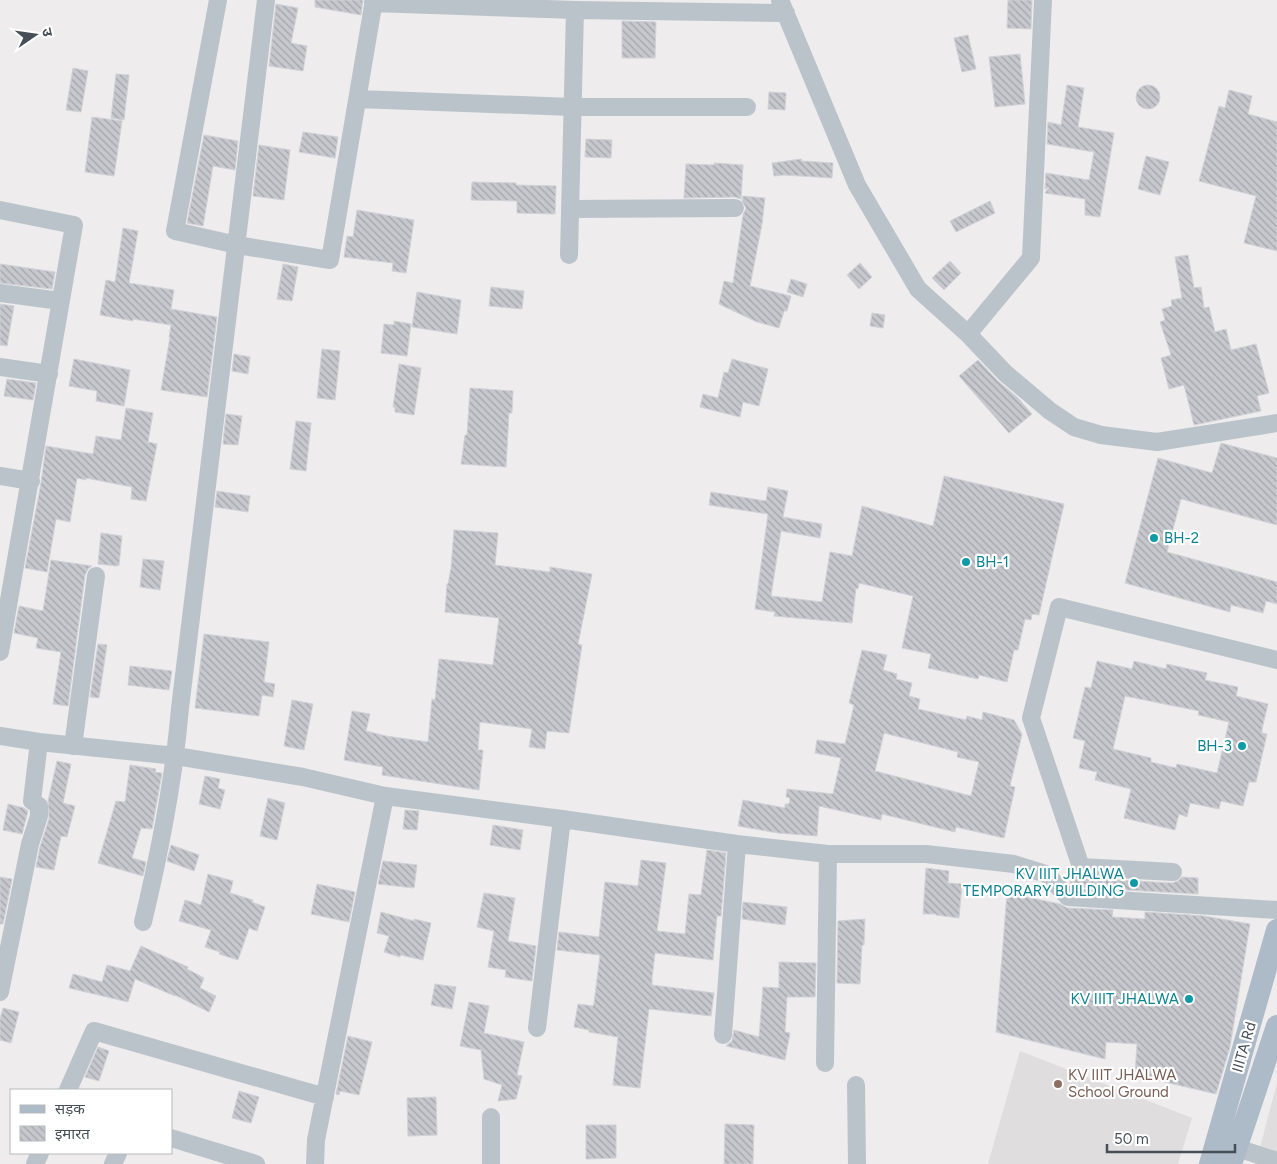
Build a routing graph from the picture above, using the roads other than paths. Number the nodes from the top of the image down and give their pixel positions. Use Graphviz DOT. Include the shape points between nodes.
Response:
graph roads {
  1 [pos="218,0"];
  2 [pos="266,0"];
  3 [pos="1043,0"];
  4 [pos="374,2"];
  5 [pos="783,6"];
  6 [pos="575,10"];
  7 [pos="358,99"];
  8 [pos="572,107"];
  9 [pos="747,108"];
  10 [pos="735,208"];
  11 [pos="571,209"];
  12 [pos="0,210"];
  13 [pos="237,245"];
  14 [pos="569,255"];
  15 [pos="0,293"];
  16 [pos="60,301"];
  17 [pos="968,334"];
  18 [pos="0,367"];
  19 [pos="49,374"];
  20 [pos="1277,423"];
  21 [pos="0,476"];
  22 [pos="31,480"];
  23 [pos="7,570"];
  24 [pos="96,576"];
  25 [pos="0,652"];
  26 [pos="1277,660"];
  27 [pos="0,736"];
  28 [pos="39,742"];
  29 [pos="73,746"];
  30 [pos="176,756"];
  31 [pos="385,796"];
  32 [pos="562,819"];
  33 [pos="737,844"];
  34 [pos="828,854"];
  35 [pos="1173,872"];
  36 [pos="1277,910"];
  37 [pos="143,922"];
  38 [pos="1277,930"];
  39 [pos="0,992"];
  40 [pos="1277,1026"];
  41 [pos="537,1028"];
  42 [pos="723,1036"];
  43 [pos="825,1063"];
  44 [pos="856,1085"];
  45 [pos="68,1089"];
  46 [pos="325,1097"];
  47 [pos="491,1116"];
  48 [pos="172,1138"];
  49 [pos="1228,1151"];
  50 [pos="1277,1161"];
  51 [pos="256,1164"];
  52 [pos="315,1164"];
  53 [pos="491,1164"];
  54 [pos="857,1164"];
  55 [pos="1210,1164"];
  1 -- 13 [label="street" via="175,231"];
  2 -- 13 [label="street"];
  3 -- 17 [label="street" via="1031,258"];
  4 -- 6 [label="street"];
  4 -- 7 [label="street"];
  5 -- 6 [label="street"];
  5 -- 17 [label="street" via="857,185 918,289"];
  6 -- 8 [label="street"];
  7 -- 8 [label="street"];
  7 -- 13 [label="street" via="330,260"];
  8 -- 9 [label="street"];
  8 -- 11 [label="street"];
  10 -- 11 [label="street"];
  11 -- 14 [label="street"];
  12 -- 16 [label="street" via="74,224"];
  13 -- 30 [label="street"];
  15 -- 16 [label="street"];
  16 -- 19 [label="street"];
  17 -- 20 [label="street" via="1005,373 1050,412 1074,427 1101,435 1157,442"];
  18 -- 19 [label="street"];
  19 -- 22 [label="street"];
  21 -- 22 [label="street"];
  22 -- 23 [label="street"];
  23 -- 25 [label="street"];
  24 -- 29 [label="street"];
  26 -- 35 [label="street" via="1059,607 1031,718 1081,867"];
  27 -- 28 [label="street"];
  28 -- 29 [label="street"];
  28 -- 39 [label="street" via="32,802 39,806 39,816 30,844"];
  29 -- 30 [label="street"];
  30 -- 31 [label="street" via="303,777"];
  30 -- 37 [label="street"];
  31 -- 32 [label="street"];
  31 -- 46 [label="street"];
  32 -- 33 [label="street"];
  32 -- 41 [label="street"];
  33 -- 34 [label="street"];
  33 -- 42 [label="street"];
  34 -- 36 [label="street" via="926,854 1014,864 1046,874 1068,897"];
  34 -- 43 [label="street"];
  38 -- 49 [label="main road, IIITA Rd"];
  40 -- 49 [label="main road, IIITA Rd"];
  44 -- 54 [label="street"];
  45 -- 46 [label="street" via="94,1031"];
  46 -- 52 [label="street" via="316,1140"];
  47 -- 53 [label="street"];
  48 -- 51 [label="street"];
  49 -- 50 [label="street"];
  49 -- 55 [label="main road, IIITA Rd"];
}
